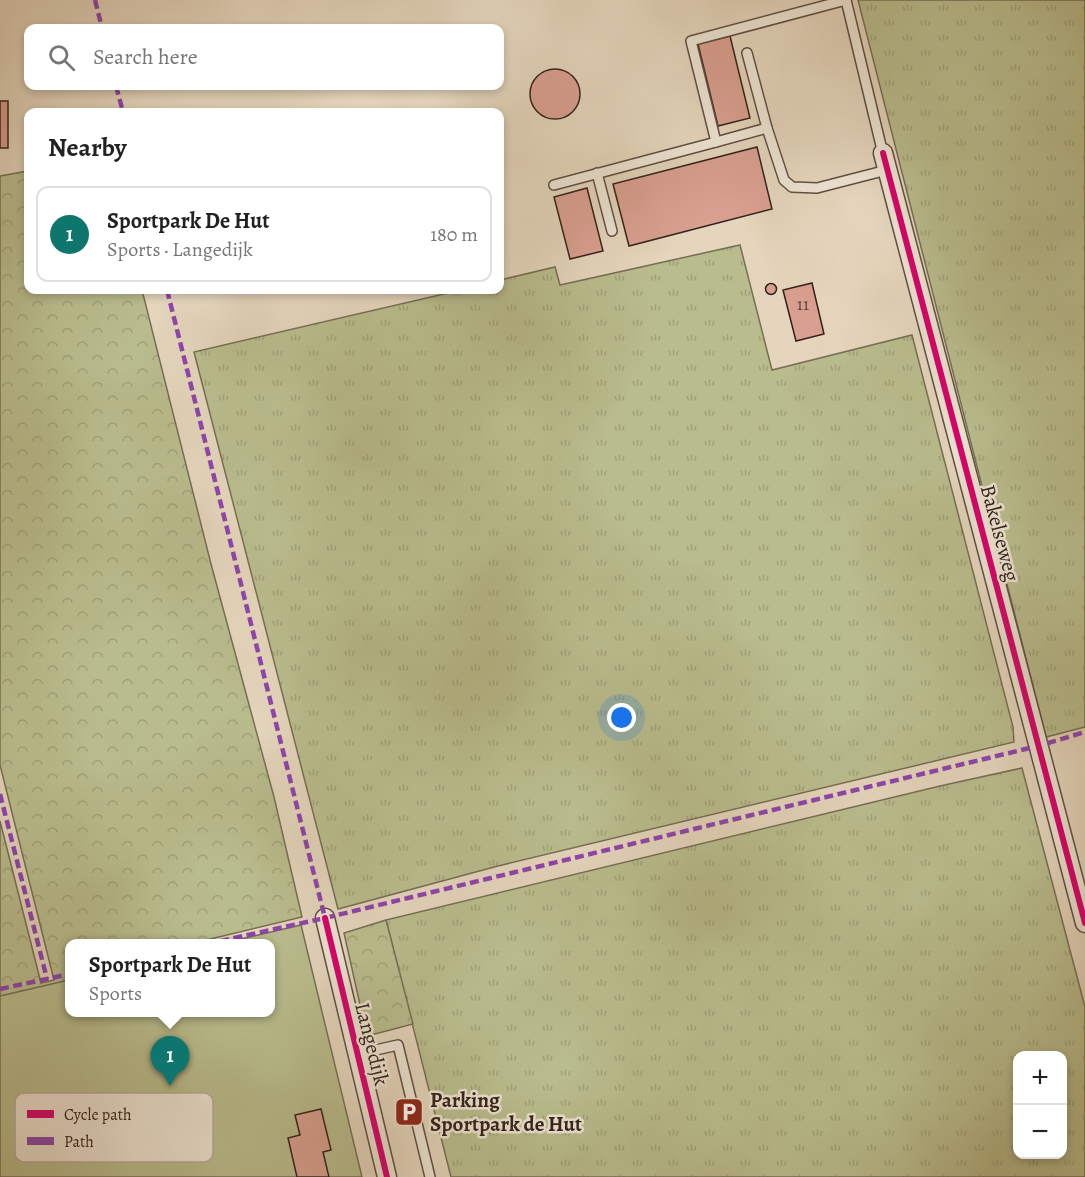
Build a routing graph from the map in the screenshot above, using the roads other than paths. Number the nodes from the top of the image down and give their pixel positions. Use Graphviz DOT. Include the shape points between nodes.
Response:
graph roads {
  1 [pos="846,0"];
  2 [pos="747,53"];
  3 [pos="767,128"];
  4 [pos="716,142"];
  5 [pos="885,160"];
  6 [pos="597,173"];
  7 [pos="554,185"];
  8 [pos="612,231"];
  9 [pos="325,918"];
  10 [pos="1085,922"];
  11 [pos="358,1054"];
  12 [pos="387,1177"];
  13 [pos="430,1177"];
  1 -- 4 [label="lane" via="691,41"];
  1 -- 5 [label="lane, Bakelseweg"];
  2 -- 3 [label="lane"];
  3 -- 4 [label="lane"];
  3 -- 5 [label="lane" via="784,180 792,187 817,188"];
  4 -- 6 [label="lane"];
  5 -- 10 [label="street, Bakelseweg"];
  6 -- 7 [label="lane"];
  6 -- 8 [label="lane"];
  9 -- 11 [label="street, Langedijk"];
  11 -- 12 [label="street, Langedijk"];
  11 -- 13 [label="lane" via="398,1044"];
}
